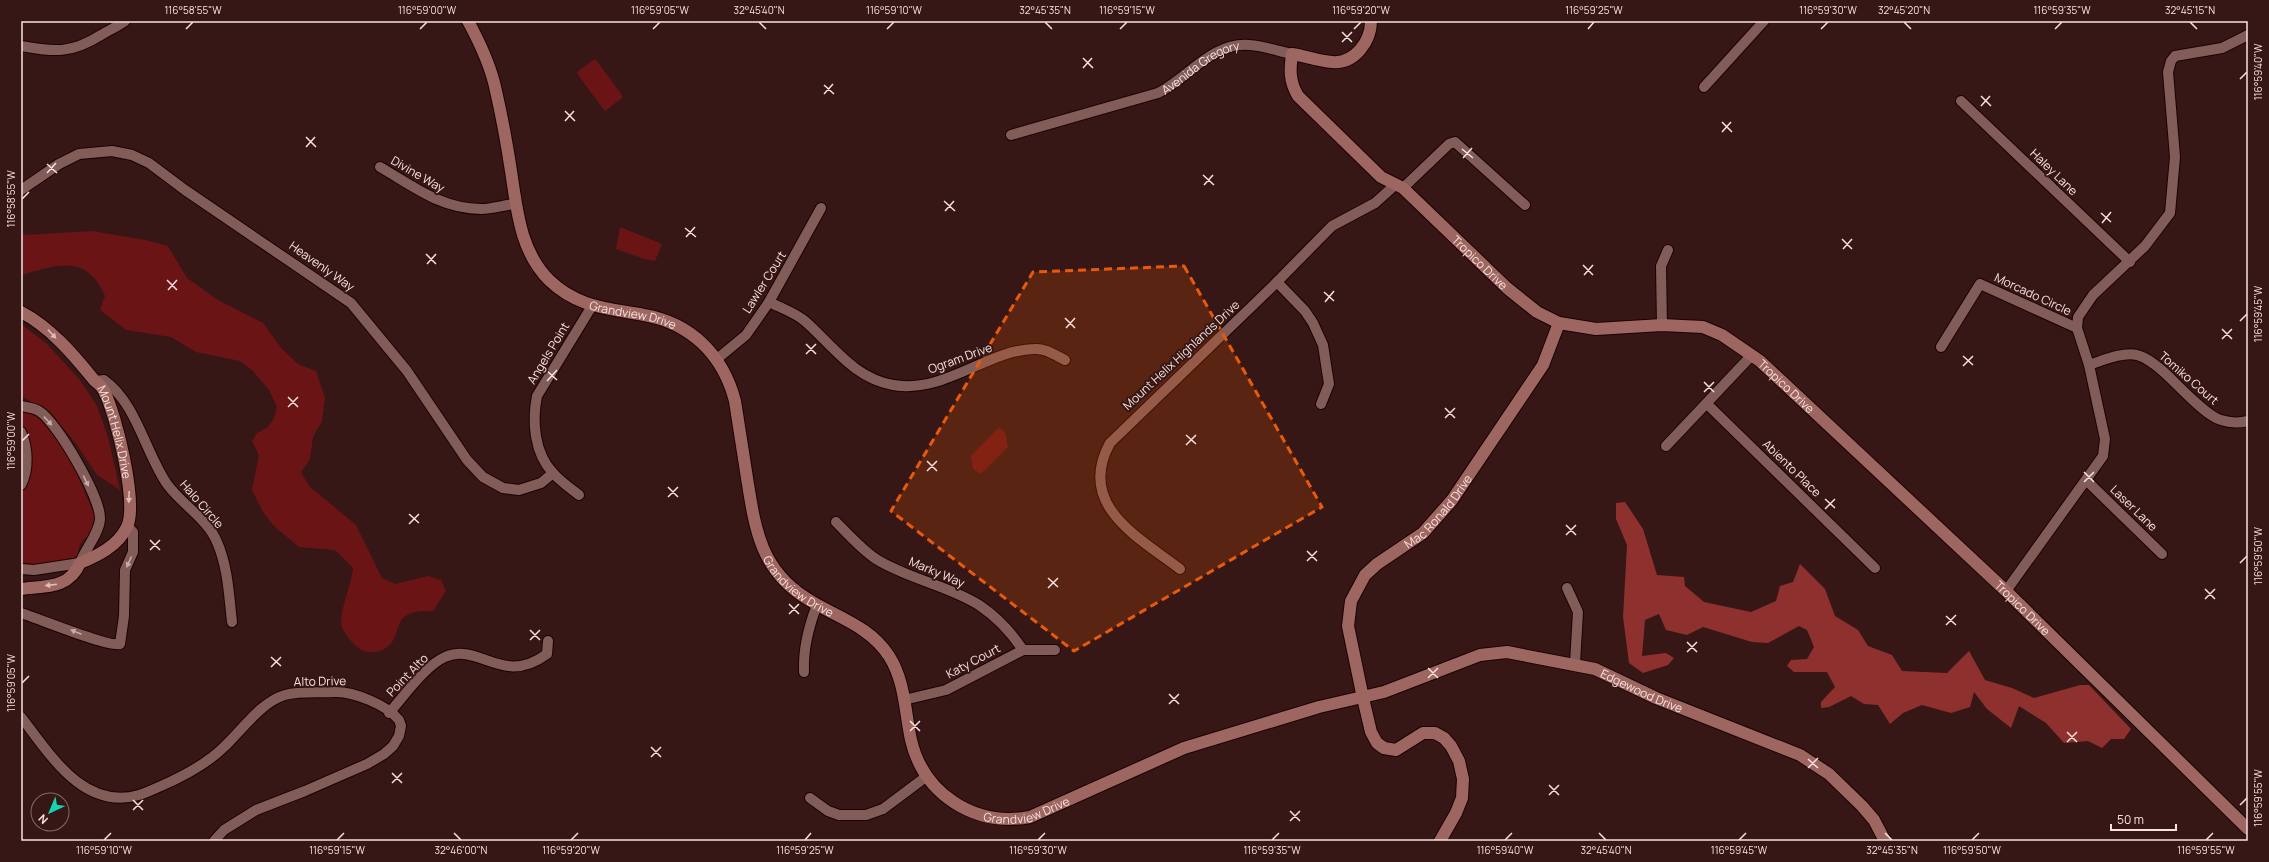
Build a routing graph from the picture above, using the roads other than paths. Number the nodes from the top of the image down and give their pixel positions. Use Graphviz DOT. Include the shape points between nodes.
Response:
graph roads {
  1 [pos="125,21"];
  2 [pos="468,21"];
  3 [pos="1371,21"];
  4 [pos="1764,21"];
  5 [pos="2248,34"];
  6 [pos="21,46"];
  7 [pos="1292,54"];
  8 [pos="1704,87"];
  9 [pos="1961,101"];
  10 [pos="1010,135"];
  11 [pos="380,167"];
  12 [pos="1399,186"];
  13 [pos="21,190"];
  14 [pos="515,204"];
  15 [pos="1525,205"];
  16 [pos="822,208"];
  17 [pos="1668,250"];
  18 [pos="2130,262"];
  19 [pos="1278,282"];
  20 [pos="769,302"];
  21 [pos="592,306"];
  22 [pos="21,312"];
  23 [pos="1560,323"];
  24 [pos="1662,325"];
  25 [pos="2077,328"];
  26 [pos="1941,347"];
  27 [pos="1752,356"];
  28 [pos="717,359"];
  29 [pos="1065,360"];
  30 [pos="2089,364"];
  31 [pos="95,381"];
  32 [pos="1321,404"];
  33 [pos="1707,404"];
  34 [pos="21,406"];
  35 [pos="2248,421"];
  36 [pos="21,432"];
  37 [pos="1666,446"];
  38 [pos="553,473"];
  39 [pos="2087,481"];
  40 [pos="21,485"];
  41 [pos="578,495"];
  42 [pos="836,522"];
  43 [pos="127,526"];
  44 [pos="2162,554"];
  45 [pos="80,564"];
  46 [pos="21,568"];
  47 [pos="1875,568"];
  48 [pos="1180,569"];
  49 [pos="1567,588"];
  50 [pos="21,590"];
  51 [pos="2006,591"];
  52 [pos="817,605"];
  53 [pos="21,613"];
  54 [pos="232,622"];
  55 [pos="548,642"];
  56 [pos="1023,650"];
  57 [pos="1055,650"];
  58 [pos="1575,663"];
  59 [pos="804,672"];
  60 [pos="1363,698"];
  61 [pos="904,700"];
  62 [pos="389,713"];
  63 [pos="21,717"];
  64 [pos="926,776"];
  65 [pos="810,798"];
  66 [pos="2248,829"];
  67 [pos="214,841"];
  68 [pos="1440,841"];
  69 [pos="1885,841"];
  1 -- 6 [label="street" via="76,48 50,51"];
  2 -- 14 [label="street, Grandview Drive" via="483,47 496,90"];
  3 -- 7 [label="street, Avenida Gregory" via="1366,42 1358,52 1346,59 1333,62"];
  4 -- 8 [label="street"];
  5 -- 18 [label="street" via="2222,48 2175,56 2171,61 2168,72 2175,157 2170,213"];
  7 -- 10 [label="street, Avenida Gregory" via="1240,44 1217,51 1171,87 1158,93"];
  7 -- 12 [label="street, Tropico Drive" via="1289,71 1298,96 1382,177"];
  9 -- 18 [label="street, Haley Lane"];
  11 -- 14 [label="street, Divine Way" via="426,196 447,204 483,209"];
  12 -- 15 [label="street, Mount Helix Highlands Drive" via="1449,144 1455,142"];
  12 -- 19 [label="street, Mount Helix Highlands Drive" via="1332,226"];
  12 -- 23 [label="street, Tropico Drive" via="1507,288 1537,312"];
  13 -- 38 [label="street, Heavenly Way" via="69,158 90,152 122,153 149,163 351,302 407,371 467,460 483,477 503,488 519,490 541,483"];
  14 -- 21 [label="street, Grandview Drive" via="526,246 537,266 556,287"];
  16 -- 20 [label="street, Lawler Court"];
  17 -- 24 [label="street" via="1661,266"];
  18 -- 25 [label="street" via="2093,295 2078,317"];
  19 -- 32 [label="street" via="1305,311 1323,345 1329,384"];
  19 -- 48 [label="street, Mount Helix Highlands Drive" via="1114,436 1103,458 1100,483 1110,511 1119,522"];
  20 -- 28 [label="street, Lawler Court" via="746,335"];
  20 -- 29 [label="street, Ogram Drive" via="805,321 863,375 889,384 915,386 947,379 1015,351 1034,348 1049,351"];
  21 -- 28 [label="street, Grandview Drive" via="644,315 674,324 700,340"];
  21 -- 38 [label="street, Angels Point" via="537,396 534,411 535,430 543,455"];
  22 -- 31 [label="street, Mount Helix Drive, one-way" via="37,320 47,329"];
  23 -- 24 [label="street, Tropico Drive" via="1596,329"];
  23 -- 60 [label="street, Mac Ronald Drive" via="1543,365 1452,500 1423,532 1365,575 1351,601 1348,626"];
  24 -- 27 [label="street, Tropico Drive" via="1703,327 1722,335"];
  25 -- 26 [label="street, Morcado Circle" via="1980,284"];
  25 -- 30 [label="street"];
  27 -- 33 [label="street"];
  27 -- 51 [label="street, Tropico Drive"];
  28 -- 52 [label="street, Grandview Drive" via="730,383 735,401 759,541 778,574 796,591"];
  30 -- 35 [label="street, Tomiko Court" via="2120,356 2136,355 2156,364 2209,414 2234,423"];
  30 -- 39 [label="street" via="2105,449"];
  31 -- 43 [label="street, Mount Helix Drive, one-way" via="103,389 110,405 125,461 129,490"];
  31 -- 54 [label="street, Halo Circle" via="104,380 124,400 167,483 179,499 205,524 217,541 226,569"];
  33 -- 37 [label="street"];
  33 -- 47 [label="street, Abiento Place"];
  34 -- 45 [label="street, one-way" via="39,411 54,427 87,481 98,509 99,527"];
  36 -- 40 [label="street" via="25,442 27,465"];
  38 -- 41 [label="street, Angels Point"];
  39 -- 44 [label="street, Laser Lane"];
  39 -- 51 [label="street"];
  42 -- 56 [label="street, Marky Way" via="859,546 876,559 983,608 1005,627"];
  43 -- 45 [label="street" via="112,545"];
  43 -- 53 [label="street, one-way" via="133,532 133,552 125,570 124,616 120,644 103,643 46,620"];
  45 -- 46 [label="street" via="40,570"];
  45 -- 50 [label="street, one-way" via="76,572 61,584"];
  49 -- 58 [label="street" via="1578,612"];
  51 -- 66 [label="street, Tropico Drive"];
  52 -- 59 [label="street" via="803,653"];
  52 -- 61 [label="street, Grandview Drive" via="855,624 882,646 898,672"];
  55 -- 62 [label="street, Point Alto" via="547,654 538,660 511,667 470,655 456,653 444,657 427,670"];
  56 -- 57 [label="street, Katy Court"];
  56 -- 61 [label="street, Katy Court" via="946,690"];
  58 -- 60 [label="street, Edgewood Drive" via="1515,653 1490,653"];
  58 -- 69 [label="street, Edgewood Drive" via="1595,669 1656,698 1806,758 1829,774 1862,806 1874,820"];
  60 -- 64 [label="street, Grandview Drive" via="1319,707 1184,748 1039,814 1020,819 990,818 967,811 946,798"];
  60 -- 68 [label="street, Mac Ronald Drive" via="1371,732 1380,746 1396,750 1423,733 1435,733 1444,738 1456,754 1463,779 1462,798"];
  61 -- 64 [label="street, Grandview Drive" via="912,742"];
  62 -- 63 [label="street, Alto Drive" via="365,698 348,693 285,695 267,704 224,747 201,765 140,795 123,797 98,794 74,781"];
  62 -- 67 [label="street, Alto Drive" via="399,720 401,731 389,750 367,764 256,810 224,830"];
  64 -- 65 [label="street" via="883,809 866,815 839,815 828,811"];
}
